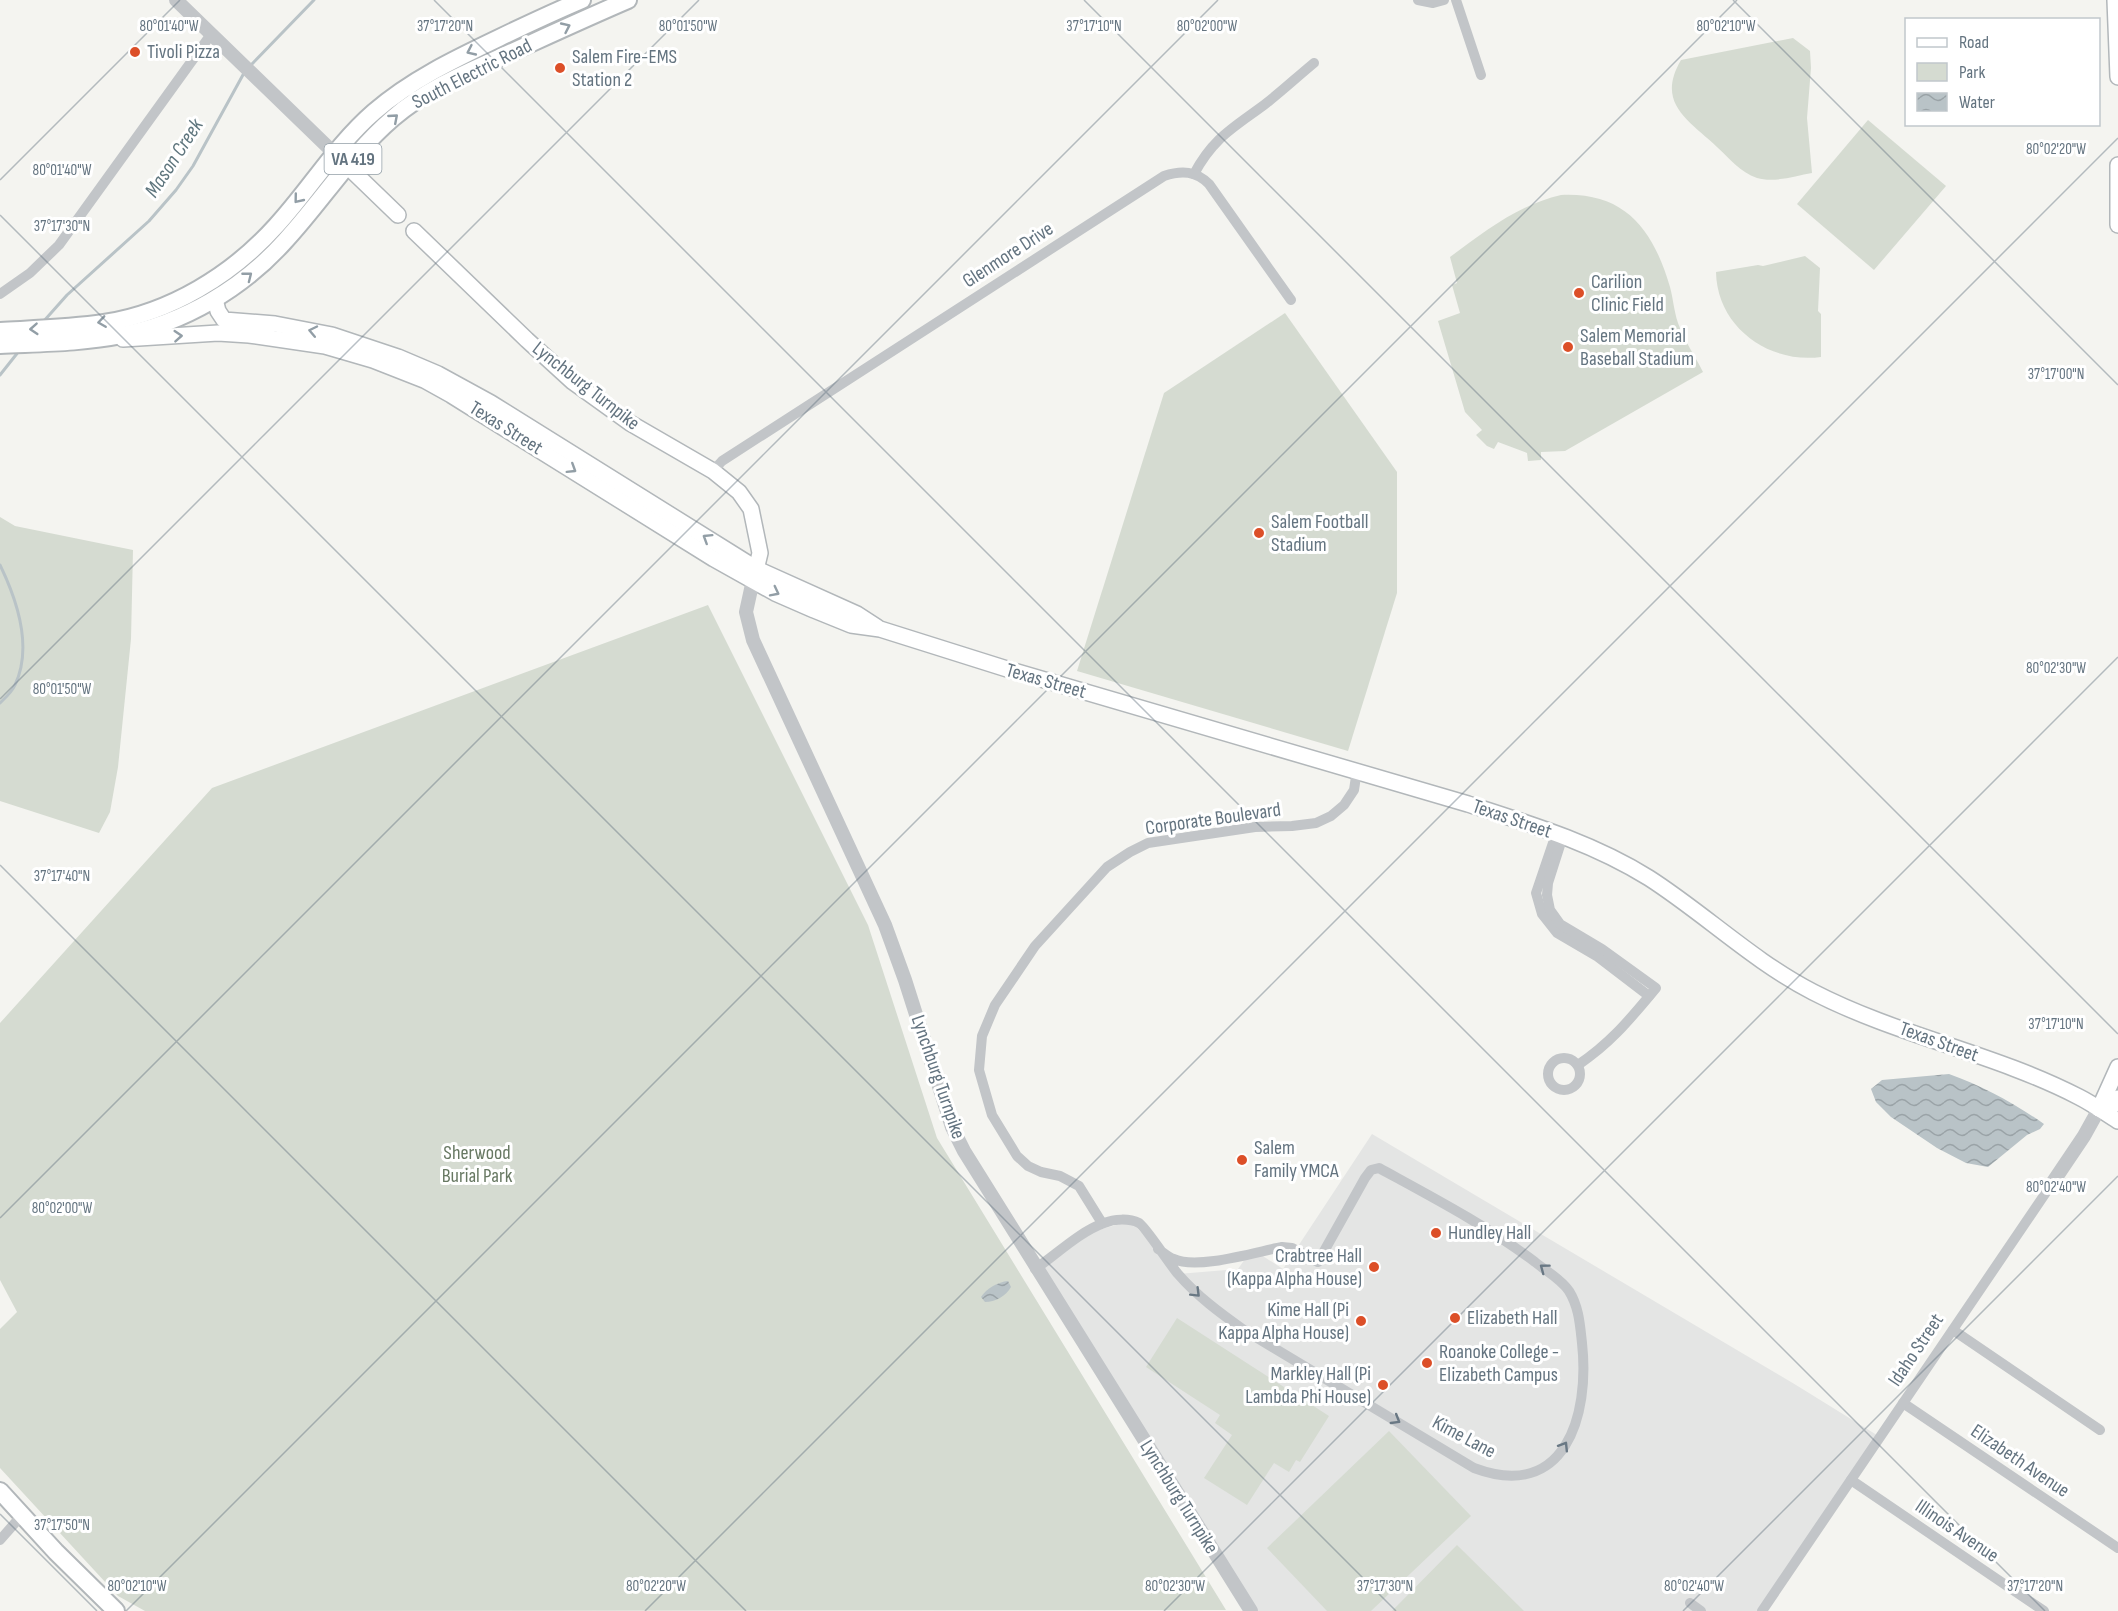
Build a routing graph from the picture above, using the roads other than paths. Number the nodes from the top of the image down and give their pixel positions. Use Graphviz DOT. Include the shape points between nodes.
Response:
graph roads {
  1 [pos="176,0"];
  2 [pos="582,0"];
  3 [pos="628,0"];
  4 [pos="1418,0"];
  5 [pos="1443,0"];
  6 [pos="1456,0"];
  7 [pos="2115,0"];
  8 [pos="212,33"];
  9 [pos="1314,63"];
  10 [pos="1481,75"];
  11 [pos="2118,77"];
  12 [pos="335,154"];
  13 [pos="347,166"];
  14 [pos="2118,172"];
  15 [pos="1194,174"];
  16 [pos="398,215"];
  17 [pos="2118,225"];
  18 [pos="414,231"];
  19 [pos="0,294"];
  20 [pos="215,299"];
  21 [pos="1292,300"];
  22 [pos="0,331"];
  23 [pos="65,334"];
  24 [pos="99,339"];
  25 [pos="0,345"];
  26 [pos="713,471"];
  27 [pos="755,575"];
  28 [pos="1357,770"];
  29 [pos="1560,835"];
  30 [pos="1578,1065"];
  31 [pos="2118,1067"];
  32 [pos="2118,1098"];
  33 [pos="2099,1109"];
  34 [pos="2118,1121"];
  35 [pos="2049,1188"];
  36 [pos="1102,1223"];
  37 [pos="1158,1249"];
  38 [pos="1035,1269"];
  39 [pos="1953,1330"];
  40 [pos="1903,1403"];
  41 [pos="2100,1430"];
  42 [pos="1851,1480"];
  43 [pos="0,1491"];
  44 [pos="22,1515"];
  45 [pos="0,1540"];
  46 [pos="2118,1548"];
  47 [pos="1690,1603"];
  48 [pos="116,1611"];
  49 [pos="1251,1611"];
  50 [pos="1701,1611"];
  51 [pos="1762,1611"];
  52 [pos="2044,1611"];
  1 -- 8 [label="street"];
  2 -- 12 [label="main road, South Electric Road / VA 419, one-way" via="429,73 375,111"];
  13 -- 3 [label="main road, South Electric Road / VA 419, one-way" via="393,118 429,92"];
  4 -- 5 [label="street"];
  6 -- 10 [label="street"];
  7 -- 11 [label="main road"];
  8 -- 12 [label="street"];
  8 -- 19 [label="street" via="59,244 30,273"];
  9 -- 15 [label="street" via="1221,136"];
  12 -- 13 [label="main road"];
  12 -- 23 [label="main road, South Electric Road, one-way" via="257,246 213,280 168,304"];
  13 -- 16 [label="main road"];
  20 -- 13 [label="main road, South Electric Road / VA 419, one-way" via="266,261"];
  14 -- 17 [label="main road"];
  15 -- 21 [label="street" via="1209,184"];
  15 -- 26 [label="street, Glenmore Drive" via="1164,176 722,461"];
  18 -- 26 [label="main road, Lynchburg Turnpike" via="573,382 630,423"];
  20 -- 24 [label="main road, South Electric Road / VA 419" via="165,323"];
  27 -- 20 [label="main road, Texas Street, one-way" via="491,403 438,374 332,335 275,324 224,320"];
  23 -- 22 [label="main road, South Electric Road, one-way"];
  23 -- 24 [label="main road, South Electric Road"];
  23 -- 25 [label="main road, South Electric Road"];
  24 -- 27 [label="main road, Texas Street, one-way" via="249,335 325,346 398,369 483,413 714,558"];
  26 -- 27 [label="main road, Lynchburg Turnpike" via="751,509 757,533 752,555"];
  27 -- 28 [label="main road, Texas Street" via="785,597 850,625 880,629"];
  27 -- 38 [label="street, Lynchburg Turnpike" via="746,612 753,640 885,925 952,1127 983,1186"];
  28 -- 29 [label="main road, Texas Street"];
  28 -- 36 [label="street, Corporate Boulevard" via="1354,790 1344,805 1316,823 1255,827 1148,843 1130,852 1107,867 1035,946 995,1005 982,1036 979,1070 992,1115 1017,1156 1028,1166 1079,1186"];
  29 -- 30 [label="street" via="1536,893 1542,914 1557,933 1652,992 1622,1030"];
  29 -- 33 [label="main road, Texas Street" via="1648,878 1767,965 1814,993 1868,1017 2048,1083"];
  31 -- 33 [label="main road"];
  32 -- 33 [label="main road" via="2114,1105"];
  33 -- 34 [label="main road, Texas Street"];
  33 -- 35 [label="street, Idaho Street"];
  35 -- 39 [label="street, Idaho Street"];
  36 -- 37 [label="street, Kime Lane" via="1123,1220 1141,1224"];
  36 -- 38 [label="street"];
  37 -- 37 [label="street, Kime Lane, one-way" via="1202,1299 1228,1318 1474,1468 1503,1476 1539,1472 1556,1458 1571,1434 1581,1399 1583,1356 1576,1304 1567,1288 1490,1231 1379,1168 1371,1170 1365,1178 1318,1262 1282,1247 1224,1260 1193,1262 1175,1260"];
  38 -- 49 [label="street, Lynchburg Turnpike"];
  39 -- 40 [label="street, Idaho Street"];
  39 -- 41 [label="street"];
  40 -- 42 [label="street, Idaho Street"];
  40 -- 46 [label="street, Elizabeth Avenue"];
  42 -- 51 [label="street, Idaho Street"];
  42 -- 52 [label="street, Illinois Avenue"];
  43 -- 44 [label="main road"];
  44 -- 45 [label="street"];
  44 -- 48 [label="main road"];
  47 -- 50 [label="street"];
}
